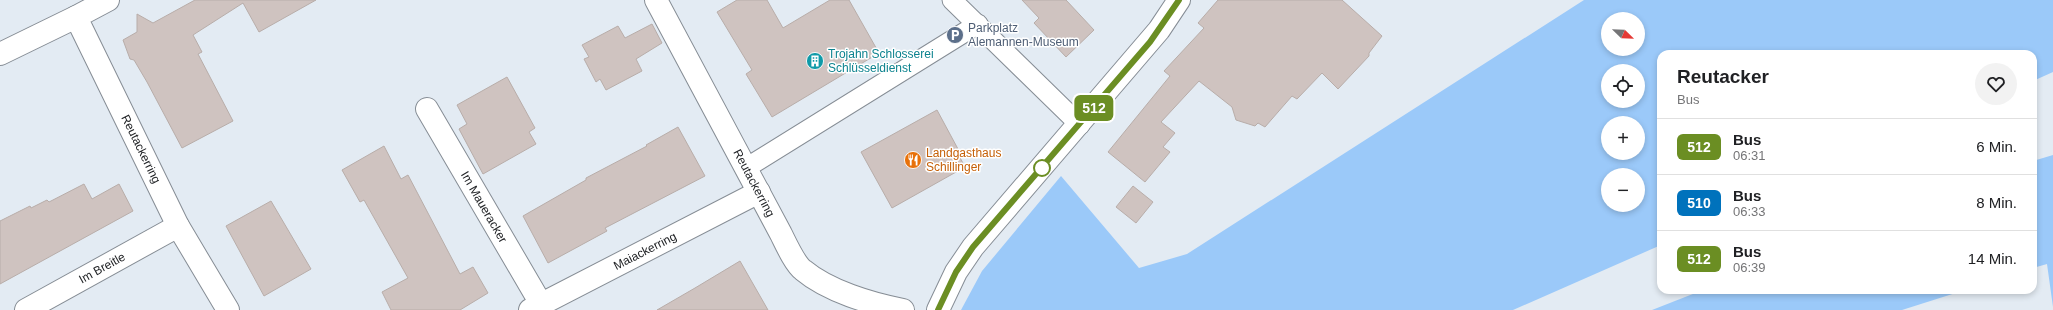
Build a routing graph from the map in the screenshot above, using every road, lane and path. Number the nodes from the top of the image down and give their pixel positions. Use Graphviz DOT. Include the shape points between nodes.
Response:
graph roads {
  1 [pos="108,0"];
  2 [pos="656,0"];
  3 [pos="952,0"];
  4 [pos="1179,0"];
  5 [pos="76,17"];
  6 [pos="978,24"];
  7 [pos="0,54"];
  8 [pos="427,110"];
  9 [pos="1080,125"];
  10 [pos="746,168"];
  11 [pos="759,192"];
  12 [pos="178,226"];
  13 [pos="535,307"];
  14 [pos="26,310"];
  15 [pos="228,310"];
  16 [pos="902,310"];
  17 [pos="938,310"];
  1 -- 5 [label="street"];
  2 -- 10 [label="street, Reutackerring"];
  3 -- 6 [label="lane"];
  4 -- 9 [label="street" via="1159,30"];
  5 -- 7 [label="street"];
  5 -- 12 [label="street, Reutackerring"];
  6 -- 9 [label="lane"];
  6 -- 10 [label="lane"];
  8 -- 13 [label="street, Im Maueracker"];
  9 -- 17 [label="street" via="973,247 956,272"];
  10 -- 11 [label="street, Reutackerring"];
  11 -- 13 [label="street, Maiackerring"];
  11 -- 16 [label="street, Reutackerring" via="802,270 838,291"];
  12 -- 14 [label="street, Im Breitle"];
  12 -- 15 [label="street, Reutackerring"];
}
